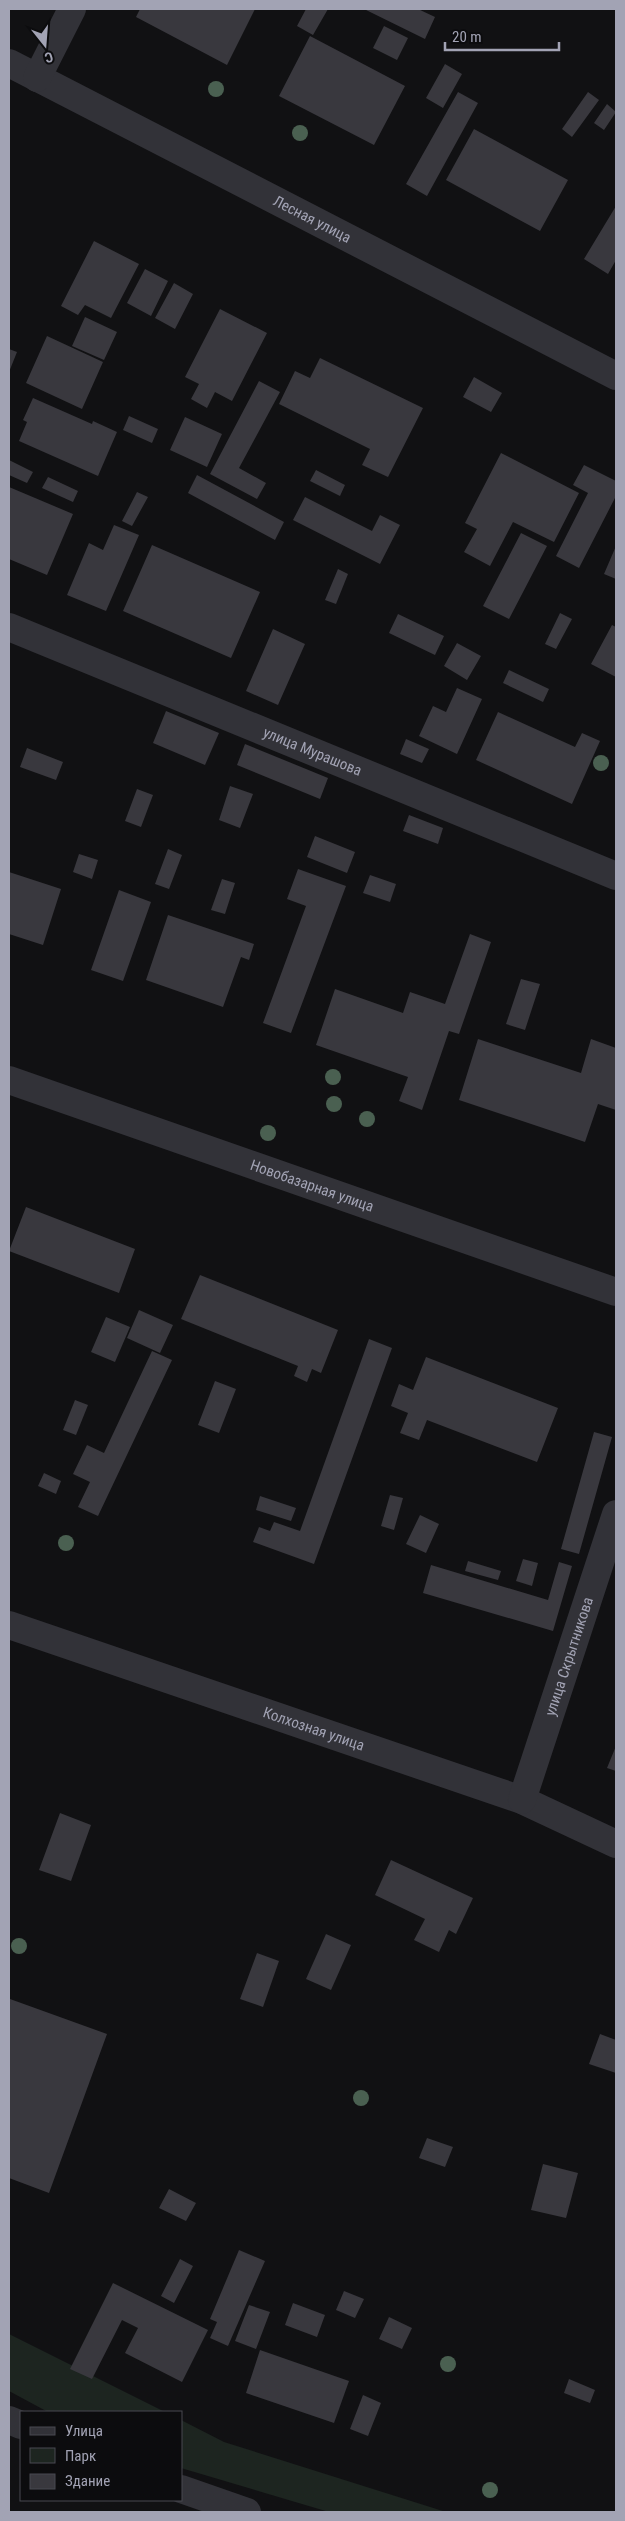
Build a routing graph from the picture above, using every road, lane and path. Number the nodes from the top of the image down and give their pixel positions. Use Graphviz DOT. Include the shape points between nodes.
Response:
graph roads {
  1 [pos="72,9"];
  2 [pos="9,63"];
  3 [pos="36,78"];
  4 [pos="616,376"];
  5 [pos="9,627"];
  6 [pos="616,876"];
  7 [pos="9,1080"];
  8 [pos="616,1292"];
  9 [pos="616,1514"];
  10 [pos="9,1625"];
  11 [pos="522,1800"];
  12 [pos="616,1844"];
  13 [pos="182,2489"];
  14 [pos="247,2512"];
  1 -- 3 [label="street"];
  2 -- 3 [label="street, Лесная улица"];
  3 -- 4 [label="street, Лесная улица"];
  5 -- 6 [label="street, улица Мурашова"];
  7 -- 8 [label="street, Новобазарная улица"];
  9 -- 11 [label="street, улица Скрытникова"];
  10 -- 11 [label="street, Колхозная улица"];
  11 -- 12 [label="street, Колхозная улица"];
  13 -- 14 [label="street"];
}
